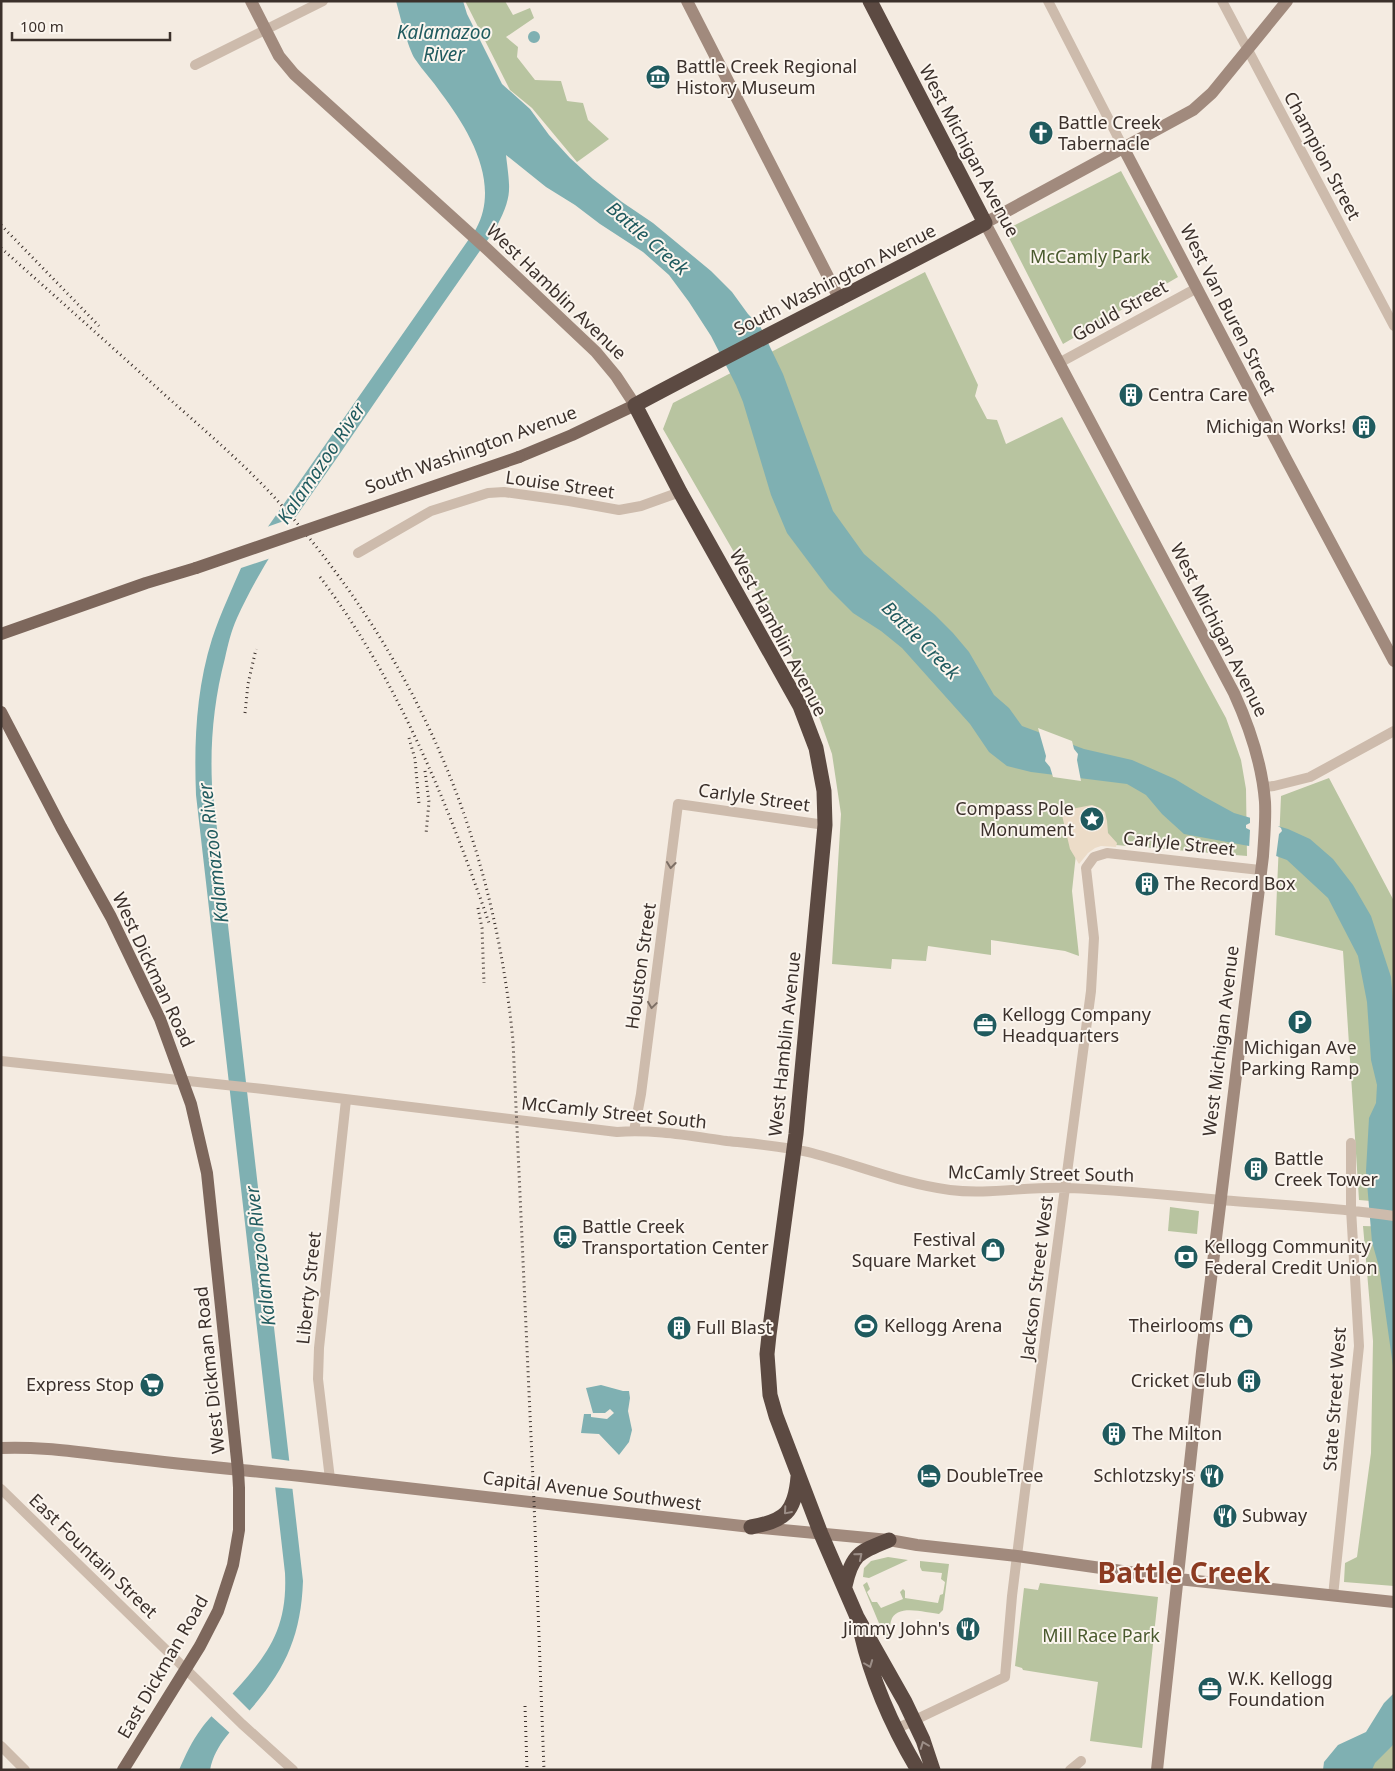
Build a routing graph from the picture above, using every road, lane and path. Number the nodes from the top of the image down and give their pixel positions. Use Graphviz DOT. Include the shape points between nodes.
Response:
graph roads {
  1 [pos="251,1"];
  2 [pos="323,1"];
  3 [pos="687,1"];
  4 [pos="870,1"];
  5 [pos="1048,1"];
  6 [pos="1222,1"];
  7 [pos="1286,1"];
  8 [pos="267,29"];
  9 [pos="1247,50"];
  10 [pos="195,65"];
  11 [pos="1124,149"];
  12 [pos="985,223"];
  13 [pos="1197,288"];
  14 [pos="840,300"];
  15 [pos="1394,326"];
  16 [pos="1059,363"];
  17 [pos="635,405"];
  18 [pos="680,492"];
  19 [pos="358,553"];
  20 [pos="1,634"];
  21 [pos="1394,661"];
  22 [pos="1,712"];
  23 [pos="1394,731"];
  24 [pos="1263,787"];
  25 [pos="678,804"];
  26 [pos="825,825"];
  27 [pos="1094,857"];
  28 [pos="1260,870"];
  29 [pos="1,1062"];
  30 [pos="182,1082"];
  31 [pos="346,1100"];
  32 [pos="634,1131"];
  33 [pos="1351,1143"];
  34 [pos="793,1150"];
  35 [pos="1065,1188"];
  36 [pos="1220,1200"];
  37 [pos="1351,1209"];
  38 [pos="1394,1216"];
  39 [pos="1,1448"];
  40 [pos="238,1470"];
  41 [pos="798,1473"];
  42 [pos="330,1479"];
  43 [pos="1,1489"];
  44 [pos="751,1527"];
  45 [pos="822,1534"];
  46 [pos="889,1540"];
  47 [pos="1017,1556"];
  48 [pos="1178,1579"];
  49 [pos="845,1586"];
  50 [pos="1332,1596"];
  51 [pos="1394,1602"];
  52 [pos="858,1617"];
  53 [pos="185,1669"];
  54 [pos="914,1721"];
  55 [pos="896,1729"];
  56 [pos="1,1746"];
  57 [pos="1081,1761"];
  58 [pos="126,1767"];
  59 [pos="25,1770"];
  60 [pos="293,1770"];
  61 [pos="918,1770"];
  62 [pos="933,1770"];
  63 [pos="1070,1770"];
  64 [pos="1156,1770"];
  1 -- 8 [label="street, West Hamblin Avenue"];
  2 -- 8 [label="street"];
  3 -- 14 [label="street"];
  4 -- 12 [label="highway, West Michigan Avenue"];
  5 -- 11 [label="street, West Van Buren Street"];
  6 -- 9 [label="street, Champion Street"];
  7 -- 9 [label="street"];
  8 -- 10 [label="street"];
  8 -- 17 [label="street, West Hamblin Avenue" via="279,56 294,74 596,352"];
  9 -- 11 [label="street" via="1194,110"];
  9 -- 15 [label="street, Champion Street"];
  11 -- 12 [label="street"];
  11 -- 13 [label="street, West Van Buren Street"];
  12 -- 14 [label="highway, South Washington Avenue"];
  12 -- 16 [label="street, West Michigan Avenue"];
  13 -- 16 [label="street, Gould Street"];
  13 -- 21 [label="street, West Van Buren Street"];
  14 -- 17 [label="highway, South Washington Avenue"];
  16 -- 24 [label="street, West Michigan Avenue" via="1234,693 1252,738"];
  17 -- 18 [label="highway, West Hamblin Avenue"];
  17 -- 20 [label="main road, South Washington Avenue, bridge" via="519,456"];
  18 -- 19 [label="street, Louise Street" via="619,510 504,492 488,493 431,511"];
  18 -- 26 [label="highway, West Hamblin Avenue" via="800,706 816,748 824,790"];
  22 -- 30 [label="main road, West Dickman Road" via="111,917 160,1019"];
  23 -- 24 [label="street" via="1310,777"];
  24 -- 28 [label="street, West Michigan Avenue" via="1265,802"];
  25 -- 26 [label="street, Carlyle Street"];
  25 -- 32 [label="street, Houston Street, one-way"];
  26 -- 34 [label="highway, West Hamblin Avenue"];
  27 -- 28 [label="street, Carlyle Street" via="1107,853"];
  27 -- 35 [label="street, Jackson Street West" via="1086,873 1093,946 1091,991"];
  28 -- 36 [label="street, West Michigan Avenue"];
  29 -- 30 [label="street, McCamly Street South"];
  30 -- 31 [label="street, McCamly Street South"];
  30 -- 40 [label="main road, West Dickman Road" via="196,1122 207,1173"];
  31 -- 32 [label="street, McCamly Street South" via="617,1132"];
  31 -- 42 [label="street, Liberty Street" via="319,1348 318,1379"];
  32 -- 34 [label="street, McCamly Street South"];
  33 -- 37 [label="street, State Street West"];
  34 -- 35 [label="street, McCamly Street South" via="948,1190"];
  34 -- 41 [label="highway, West Hamblin Avenue" via="767,1354 770,1395"];
  35 -- 36 [label="street, McCamly Street South"];
  35 -- 47 [label="street, Jackson Street West"];
  36 -- 37 [label="street, McCamly Street South"];
  36 -- 48 [label="street, West Michigan Avenue"];
  37 -- 38 [label="street, McCamly Street South"];
  37 -- 50 [label="street, State Street West" via="1359,1346"];
  39 -- 40 [label="street, Capital Avenue Southwest" via="59,1450"];
  40 -- 42 [label="street, Capital Avenue Southwest"];
  40 -- 53 [label="main road, East Dickman Road" via="239,1530 233,1565 218,1611"];
  41 -- 44 [label="highway, one-way" via="794,1503 787,1514 768,1524"];
  41 -- 45 [label="highway, West Hamblin Avenue"];
  42 -- 44 [label="street, Capital Avenue Southwest"];
  43 -- 53 [label="street, East Fountain Street"];
  44 -- 45 [label="street, Capital Avenue Southwest"];
  45 -- 46 [label="street, Capital Avenue Southwest"];
  45 -- 49 [label="highway, West Hamblin Avenue"];
  46 -- 47 [label="street, Capital Avenue Southwest"];
  49 -- 46 [label="highway, one-way" via="849,1567 858,1554"];
  47 -- 48 [label="street, Capital Avenue Southwest"];
  47 -- 54 [label="street, Jackson Street West" via="1005,1678"];
  48 -- 50 [label="street, Capital Avenue Southwest"];
  48 -- 64 [label="street, West Michigan Avenue"];
  49 -- 52 [label="highway, West Hamblin Avenue"];
  50 -- 51 [label="street, Capital Avenue Southwest"];
  52 -- 54 [label="highway"];
  52 -- 55 [label="highway, one-way" via="866,1657"];
  53 -- 58 [label="main road, East Dickman Road"];
  53 -- 60 [label="street, East Fountain Street"];
  54 -- 55 [label="street"];
  62 -- 54 [label="highway, one-way"];
  55 -- 61 [label="highway"];
  56 -- 59 [label="street"];
  57 -- 63 [label="street"];
}
